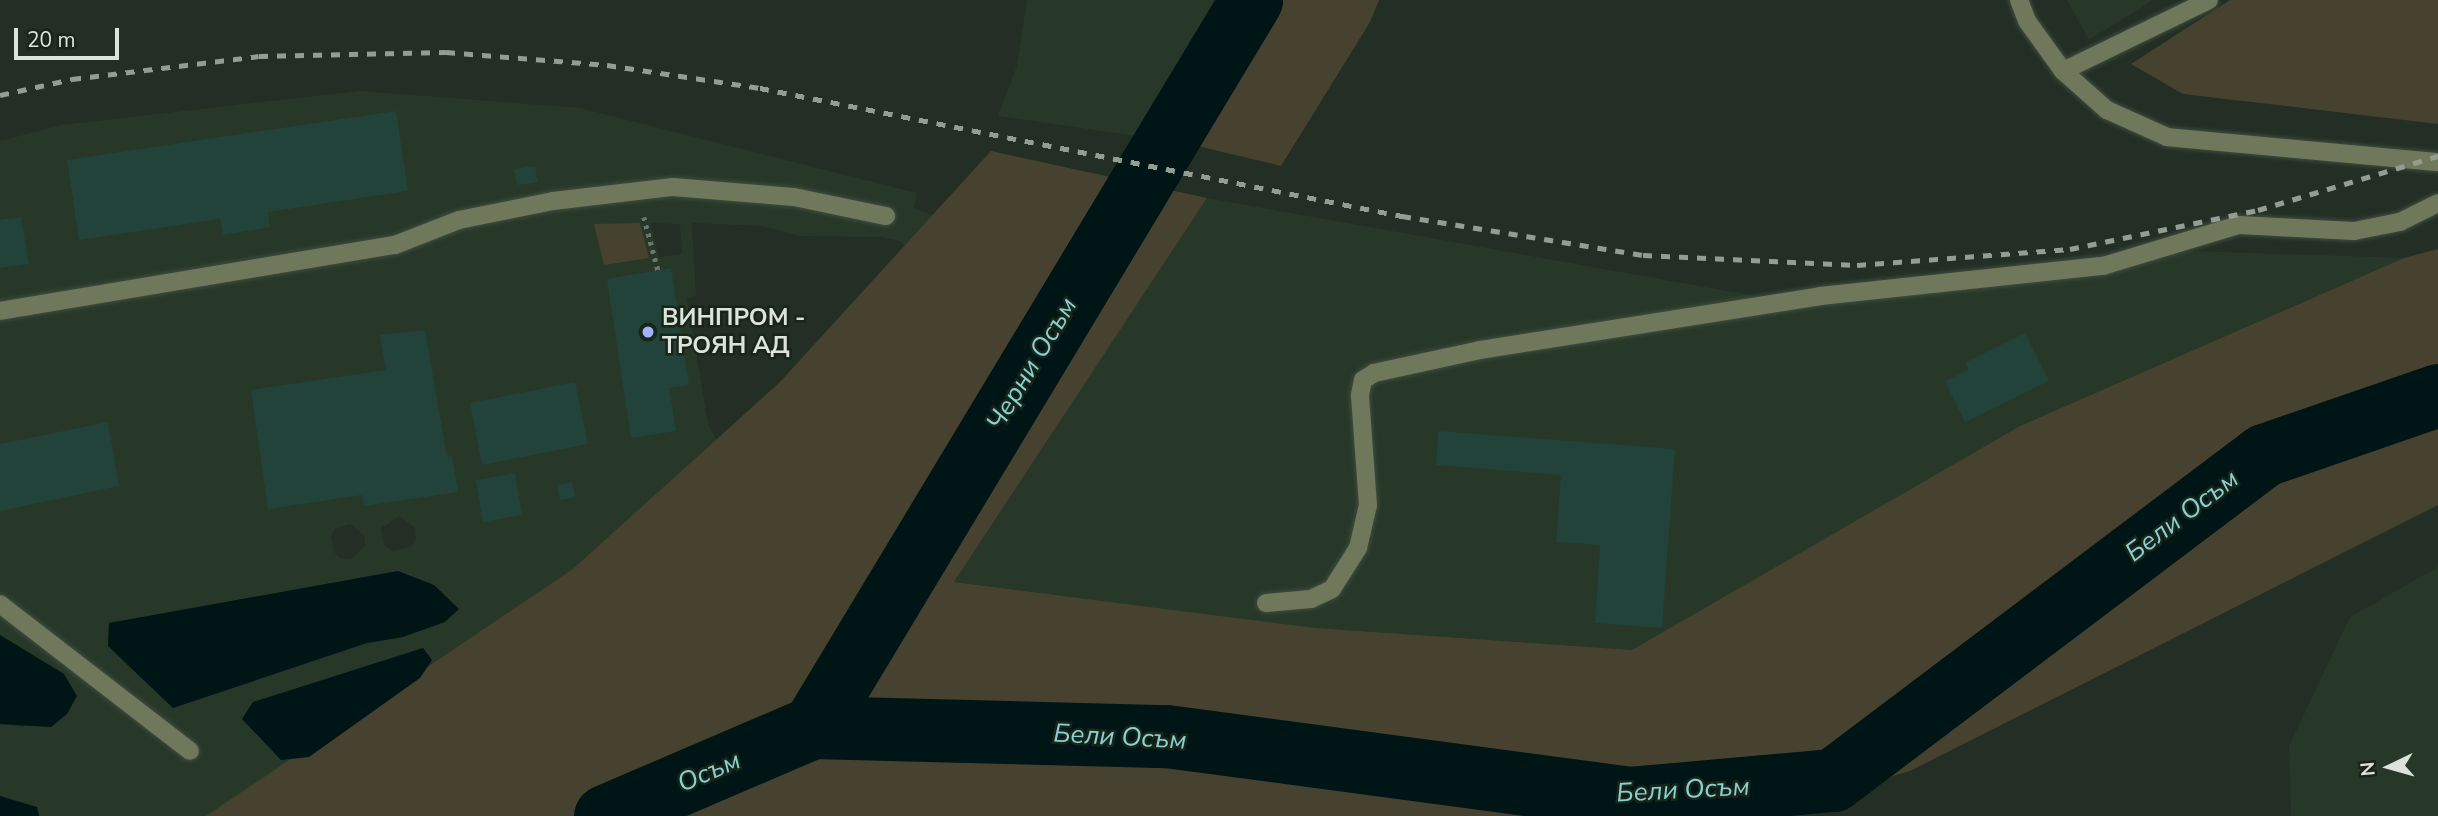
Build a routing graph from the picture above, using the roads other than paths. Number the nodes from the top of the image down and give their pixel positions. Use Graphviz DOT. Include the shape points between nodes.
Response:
graph roads {
  1 [pos="2019,0"];
  2 [pos="2209,0"];
  3 [pos="2063,71"];
  4 [pos="2438,162"];
  5 [pos="2438,203"];
  6 [pos="886,216"];
  7 [pos="0,311"];
  8 [pos="1266,603"];
  9 [pos="0,604"];
  10 [pos="190,751"];
  1 -- 3 [label="street" via="2027,21"];
  2 -- 3 [label="street"];
  3 -- 4 [label="street" via="2106,110 2167,137"];
  5 -- 8 [label="street" via="2400,222 2354,231 2239,225 2103,266 1820,296 1480,350 1374,373 1363,380 1360,395 1368,505 1358,548 1332,589 1311,599"];
  6 -- 7 [label="street" via="794,197 673,187 459,220 395,245"];
  9 -- 10 [label="street"];
}
